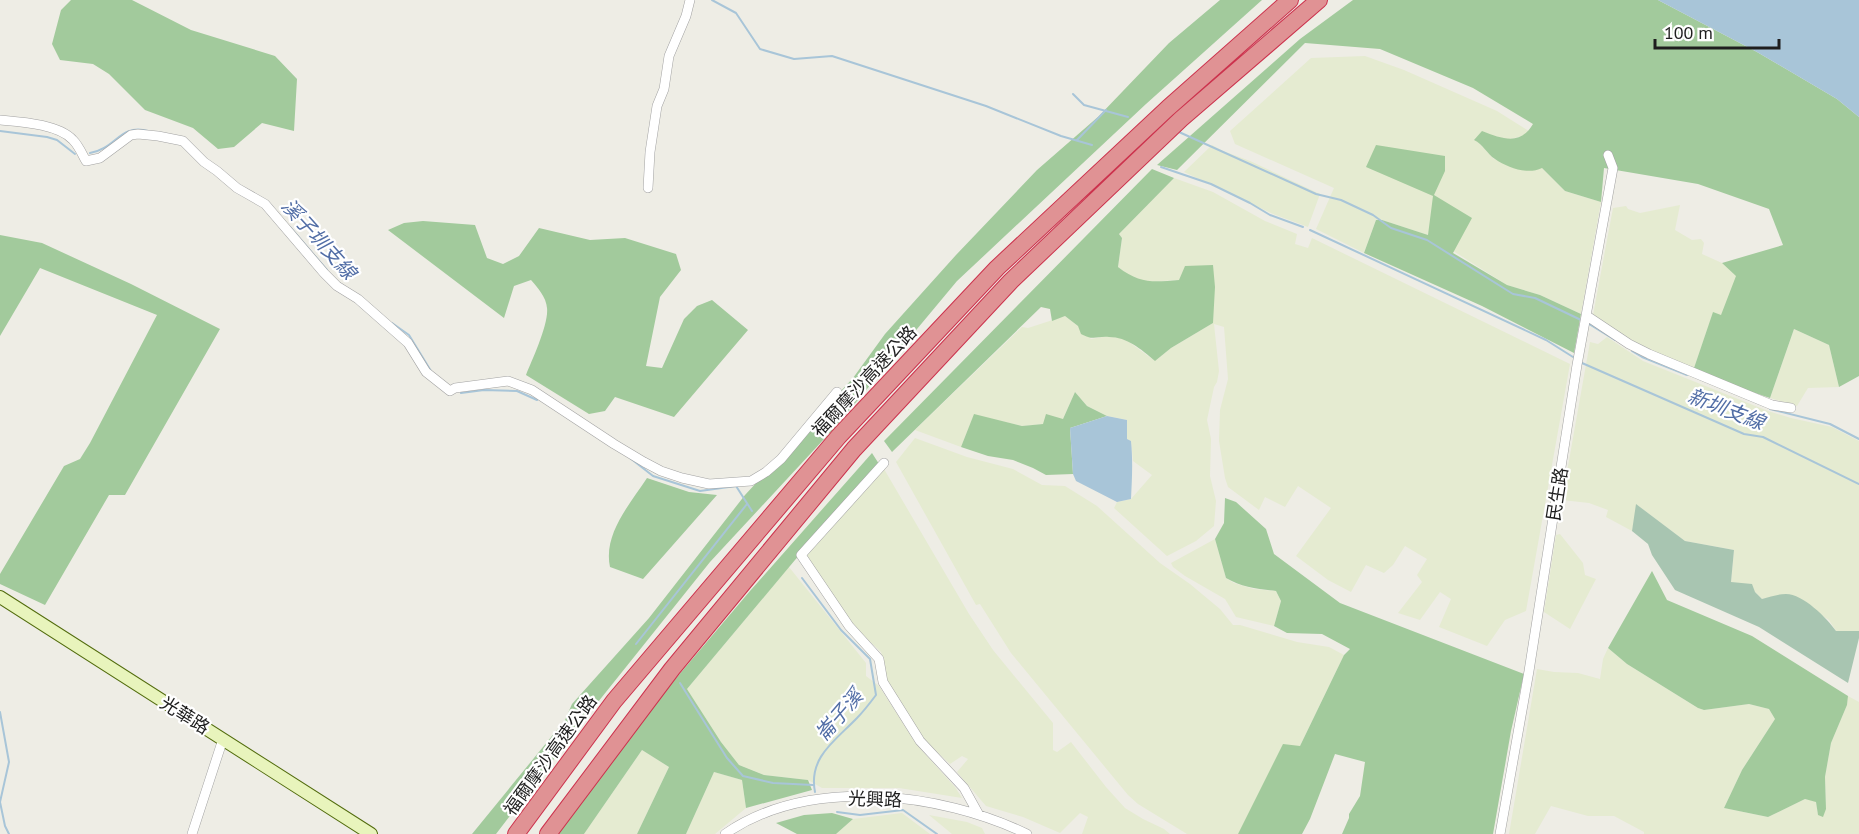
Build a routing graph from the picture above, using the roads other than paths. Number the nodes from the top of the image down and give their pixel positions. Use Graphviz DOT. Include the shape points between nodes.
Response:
graph roads {
  1 [pos="690,0"];
  2 [pos="1290,0"];
  3 [pos="1319,0"];
  4 [pos="0,120"];
  5 [pos="1608,155"];
  6 [pos="648,188"];
  7 [pos="1587,316"];
  8 [pos="837,392"];
  9 [pos="1791,408"];
  10 [pos="884,463"];
  11 [pos="0,597"];
  12 [pos="223,739"];
  13 [pos="979,816"];
  14 [pos="192,834"];
  15 [pos="371,834"];
  16 [pos="516,834"];
  17 [pos="548,834"];
  18 [pos="725,834"];
  19 [pos="1027,834"];
  20 [pos="1500,834"];
  1 -- 6 [label="street" via="669,56 657,106"];
  2 -- 16 [label="highway, 福爾摩沙高速公路" via="997,268 839,436 614,701"];
  3 -- 17 [label="highway" via="1181,119 1011,281 854,449 672,669"];
  4 -- 8 [label="street" via="59,131 73,139 86,161 100,158 131,135 183,141 237,188 265,204 337,286 358,299 408,343 426,372 450,392 508,381 532,390 644,462 682,478 710,484 751,481 781,459"];
  5 -- 7 [label="street, 民生路" via="1613,168"];
  7 -- 9 [label="street" via="1649,354 1772,405"];
  7 -- 20 [label="street, 民生路"];
  10 -- 13 [label="street" via="801,555 849,626 879,659 883,682 920,741 964,788"];
  11 -- 12 [label="street, 光華路"];
  12 -- 14 [label="street"];
  12 -- 15 [label="street, 光華路"];
  13 -- 18 [label="street, 光興路" via="885,797 825,798 781,807"];
  13 -- 19 [label="street, 光興路"];
}
